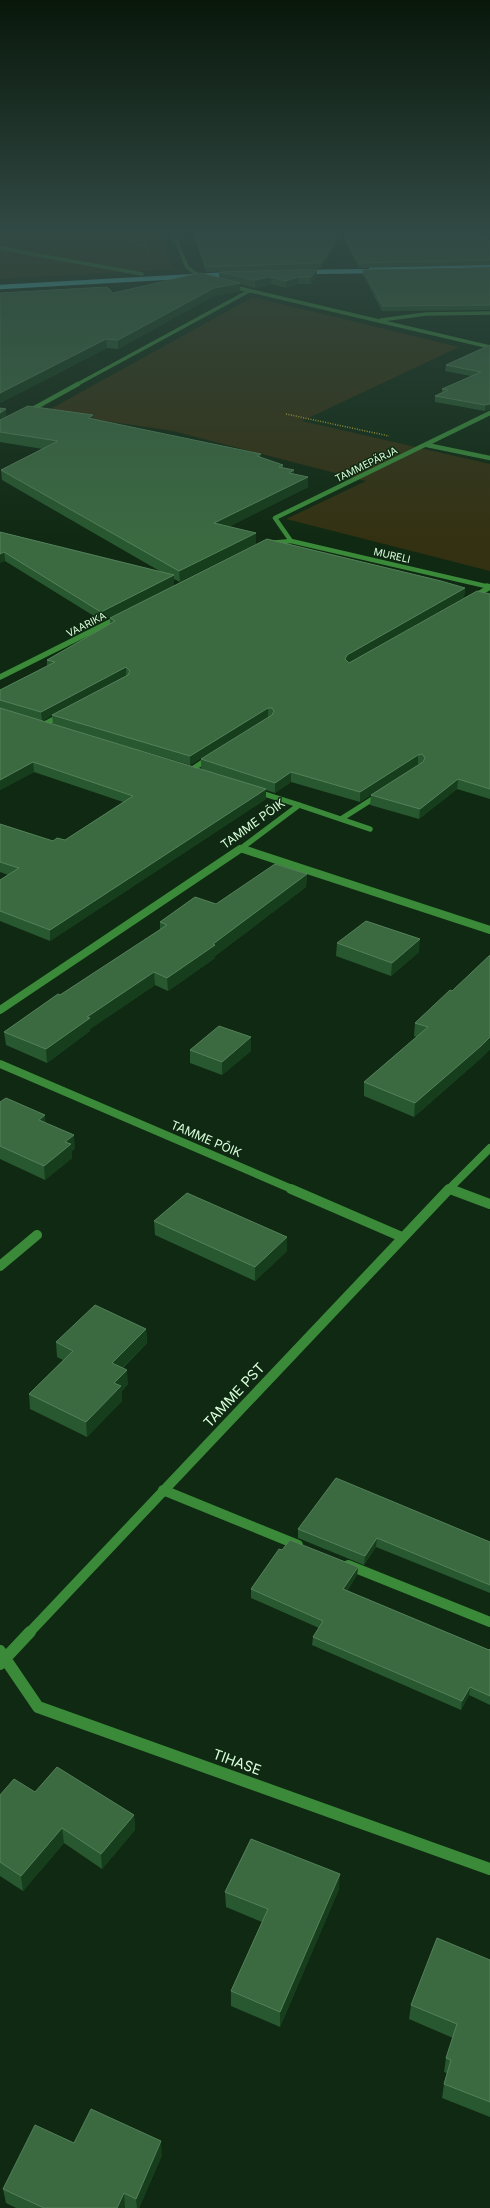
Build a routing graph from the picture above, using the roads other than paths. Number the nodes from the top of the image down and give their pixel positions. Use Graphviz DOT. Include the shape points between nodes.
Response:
graph roads {
  1 [pos="172,333"];
  2 [pos="429,333"];
  3 [pos="490,347"];
  4 [pos="490,413"];
  5 [pos="24,414"];
  6 [pos="427,445"];
  7 [pos="490,458"];
  8 [pos="291,541"];
  9 [pos="260,547"];
  10 [pos="490,587"];
  11 [pos="470,599"];
  12 [pos="127,614"];
  13 [pos="0,677"];
  14 [pos="71,710"];
  15 [pos="36,723"];
  16 [pos="43,725"];
  17 [pos="50,727"];
  18 [pos="217,753"];
  19 [pos="183,767"];
  20 [pos="191,770"];
  21 [pos="198,772"];
  22 [pos="249,789"];
  23 [pos="388,789"];
  24 [pos="299,805"];
  25 [pos="341,819"];
  26 [pos="370,829"];
  27 [pos="241,848"];
  28 [pos="490,930"];
  29 [pos="0,1010"];
  30 [pos="0,1064"];
  31 [pos="490,1148"];
  32 [pos="449,1189"];
  33 [pos="490,1204"];
  34 [pos="37,1235"];
  35 [pos="402,1237"];
  36 [pos="0,1266"];
  37 [pos="164,1490"];
  38 [pos="308,1548"];
  39 [pos="337,1560"];
  40 [pos="490,1622"];
  41 [pos="2,1657"];
  42 [pos="490,1869"];
  1 -- 5 [label="street"];
  2 -- 3 [label="street"];
  4 -- 6 [label="street, TAMMEPÄRJA"];
  6 -- 7 [label="street"];
  6 -- 8 [label="street, TAMMEPÄRJA" via="275,518"];
  8 -- 9 [label="street" via="267,543"];
  8 -- 10 [label="street, MURELI"];
  10 -- 11 [label="street"];
  12 -- 13 [label="street, VAARIKA"];
  14 -- 16 [label="street"];
  15 -- 16 [label="street"];
  16 -- 17 [label="street"];
  18 -- 20 [label="street"];
  19 -- 20 [label="street"];
  20 -- 21 [label="street"];
  22 -- 24 [label="street, TAMME PÕIK"];
  23 -- 25 [label="street"];
  24 -- 25 [label="street"];
  24 -- 27 [label="street, TAMME PÕIK"];
  25 -- 26 [label="street"];
  27 -- 28 [label="street"];
  27 -- 29 [label="street, TAMME PÕIK"];
  30 -- 35 [label="street, TAMME PÕIK"];
  31 -- 32 [label="street, TAMME PST"];
  32 -- 33 [label="street"];
  32 -- 35 [label="street, TAMME PST"];
  34 -- 36 [label="street"];
  35 -- 37 [label="street, TAMME PST"];
  37 -- 38 [label="street"];
  37 -- 41 [label="street, TAMME PST"];
  39 -- 40 [label="street"];
  41 -- 42 [label="street, TIHASE" via="38,1707"];
}
